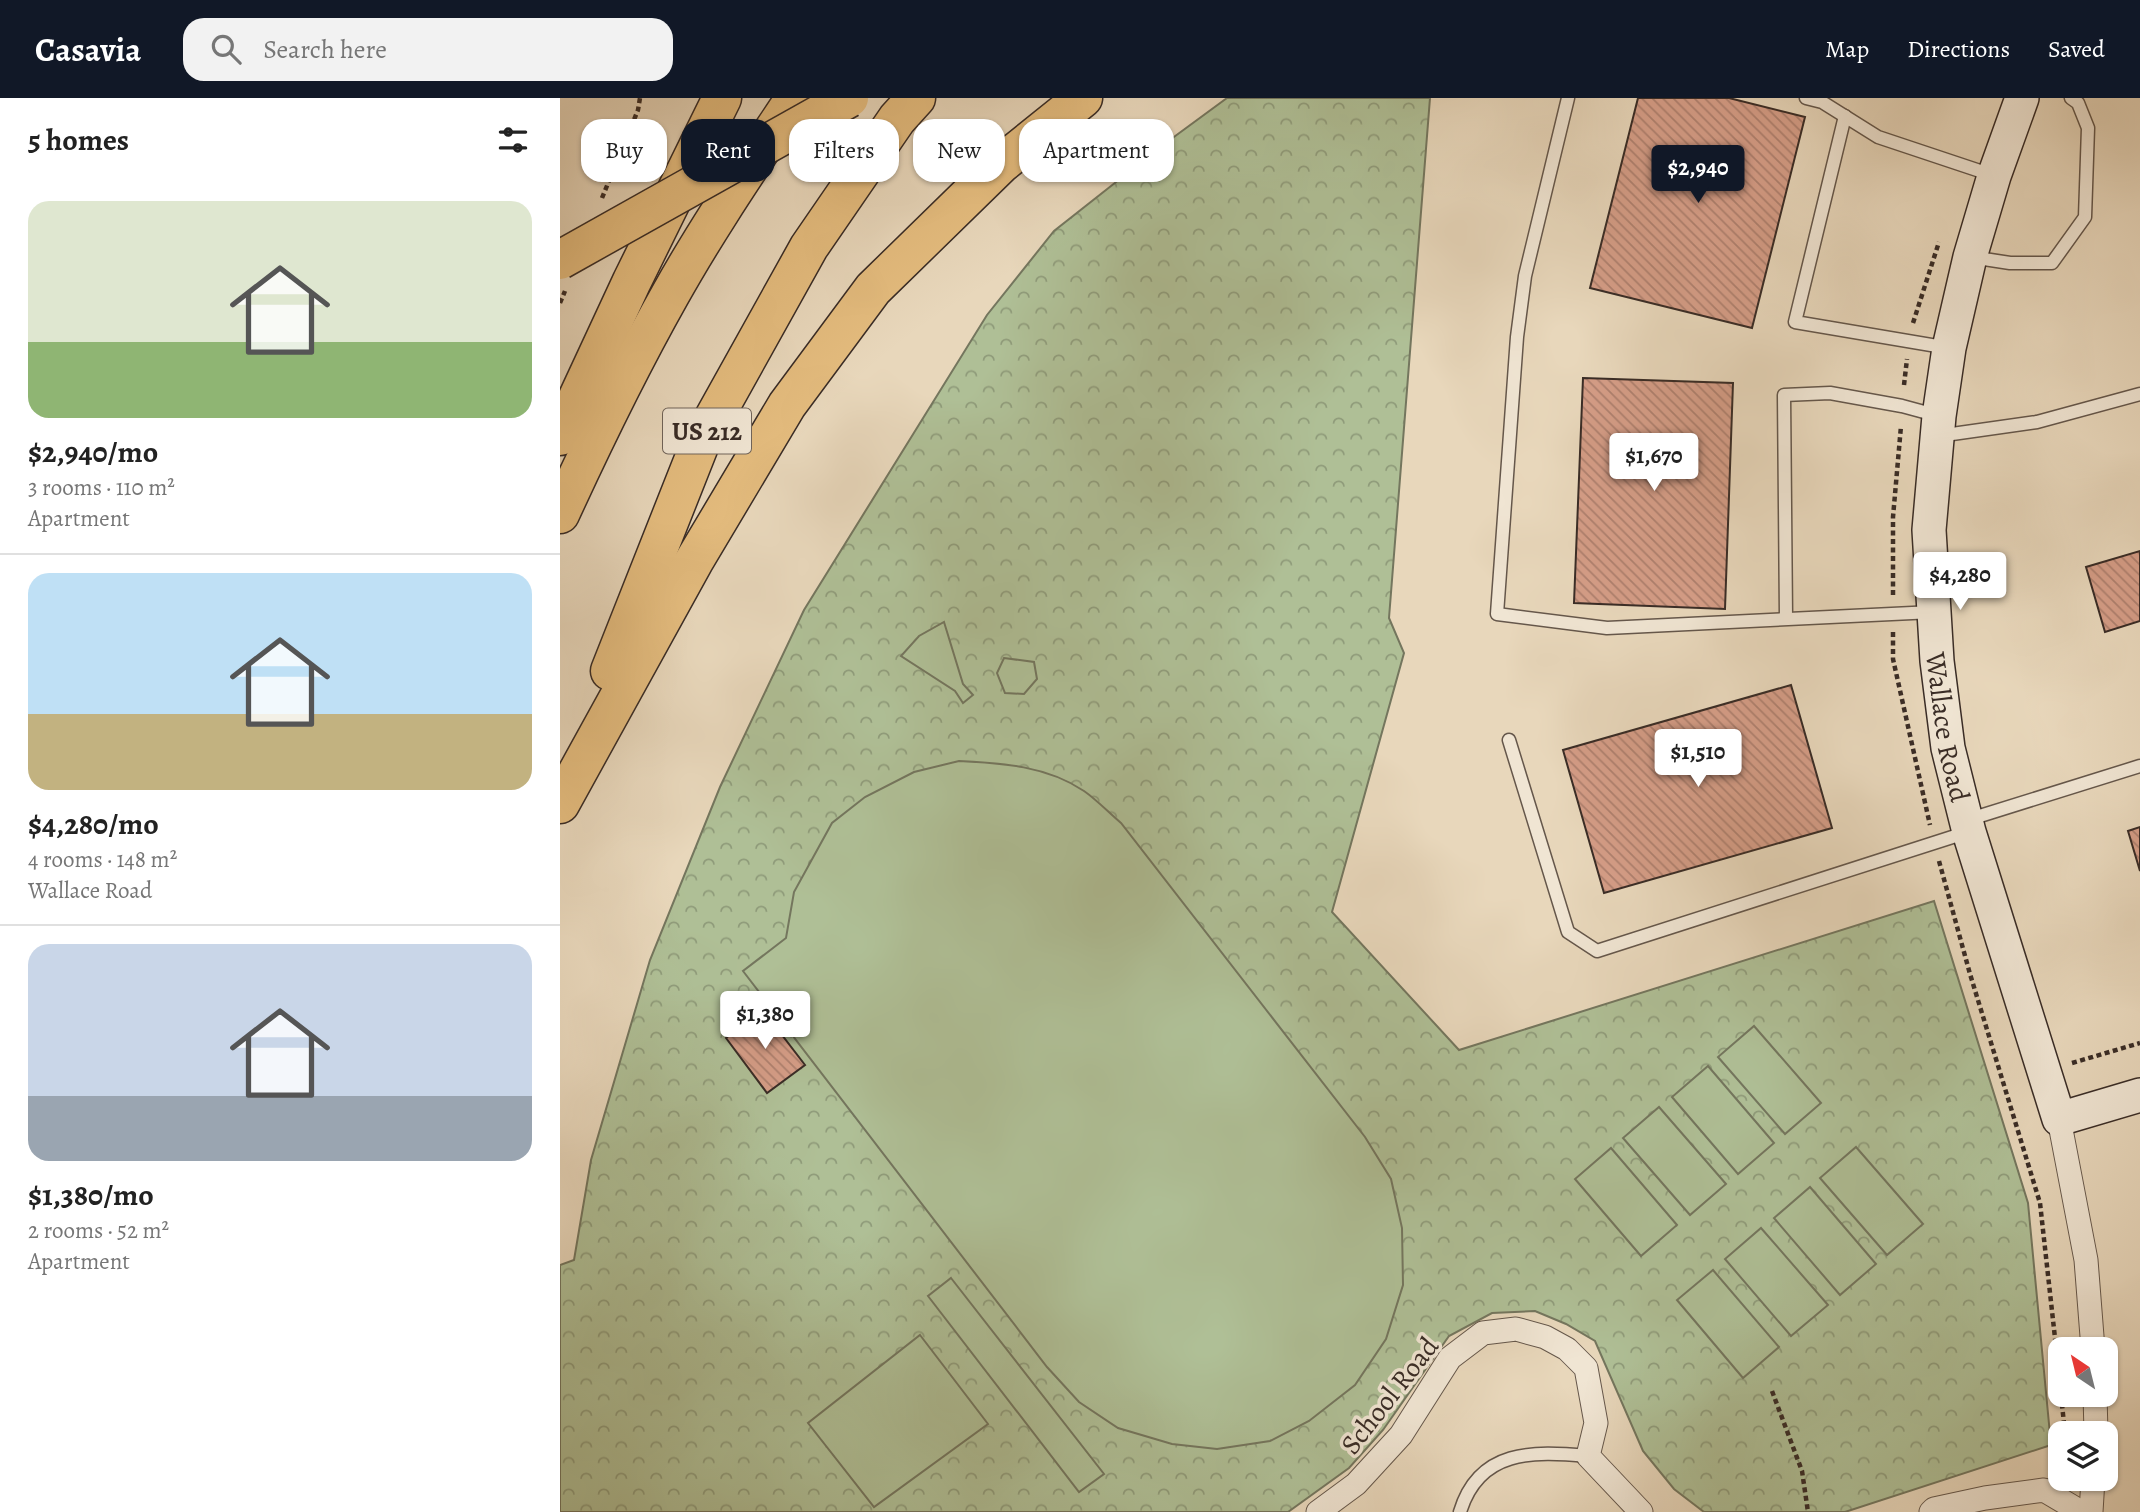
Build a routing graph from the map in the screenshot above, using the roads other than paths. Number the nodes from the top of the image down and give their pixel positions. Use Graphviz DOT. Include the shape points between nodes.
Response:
graph roads {
  1 [pos="722,98"];
  2 [pos="795,98"];
  3 [pos="849,98"];
  4 [pos="916,98"];
  5 [pos="1083,98"];
  6 [pos="1568,98"];
  7 [pos="1806,98"];
  8 [pos="2022,98"];
  9 [pos="2071,98"];
  10 [pos="1845,116"];
  11 [pos="1994,176"];
  12 [pos="1970,257"];
  13 [pos="560,260"];
  14 [pos="1949,348"];
  15 [pos="2140,394"];
  16 [pos="1938,426"];
  17 [pos="560,436"];
  18 [pos="560,514"];
  19 [pos="1933,612"];
  20 [pos="1786,618"];
  21 [pos="1510,740"];
  22 [pos="2140,766"];
  23 [pos="560,797"];
  24 [pos="560,804"];
  25 [pos="1968,826"];
  26 [pos="2140,1095"];
  27 [pos="2059,1119"];
  28 [pos="2092,1337"];
  29 [pos="1588,1456"];
  30 [pos="2092,1491"];
  31 [pos="1318,1512"];
  32 [pos="1460,1512"];
  33 [pos="1642,1512"];
  34 [pos="1931,1512"];
  35 [pos="2081,1512"];
  36 [pos="2091,1512"];
  1 -- 17 [label="highway"];
  2 -- 18 [label="highway" via="670,295"];
  3 -- 13 [label="highway, bridge"];
  4 -- 23 [label="highway, US 212" via="809,247 701,441"];
  5 -- 24 [label="highway" via="1001,164 873,289 787,405 694,561"];
  6 -- 20 [label="lane" via="1525,276 1497,614 1607,628"];
  7 -- 10 [label="lane"];
  8 -- 11 [label="street, Wallace Road"];
  9 -- 12 [label="lane" via="2078,103 2088,128 2085,217 2052,263"];
  10 -- 11 [label="lane" via="1878,137"];
  10 -- 14 [label="lane" via="1796,322"];
  11 -- 12 [label="street, Wallace Road"];
  12 -- 14 [label="street, Wallace Road"];
  14 -- 16 [label="street, Wallace Road"];
  15 -- 16 [label="lane" via="2037,422"];
  16 -- 19 [label="street, Wallace Road" via="1929,530"];
  16 -- 20 [label="lane" via="1902,406 1830,393 1783,395"];
  19 -- 20 [label="lane"];
  19 -- 25 [label="street, Wallace Road" via="1948,748"];
  21 -- 25 [label="lane" via="1568,932 1597,950"];
  22 -- 25 [label="lane"];
  25 -- 27 [label="street, Wallace Road"];
  26 -- 27 [label="street"];
  27 -- 28 [label="street, Wallace Road" via="2086,1260"];
  29 -- 31 [label="street, School Road" via="1596,1423 1586,1368 1567,1349 1545,1337 1516,1329 1483,1333 1450,1358 1401,1435 1356,1484"];
  29 -- 32 [label="lane" via="1542,1452 1487,1469 1465,1496"];
  29 -- 33 [label="street"];
  30 -- 36 [label="street"];
  34 -- 35 [label="street" via="2044,1490"];
}
